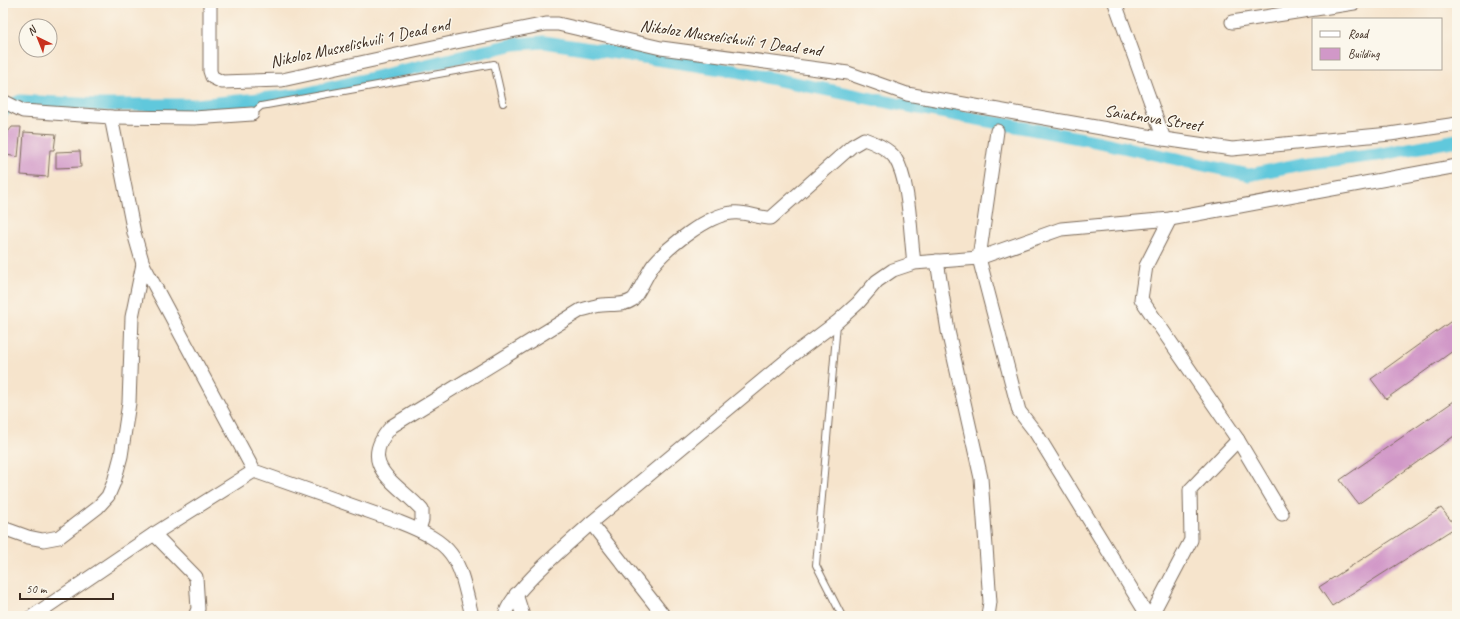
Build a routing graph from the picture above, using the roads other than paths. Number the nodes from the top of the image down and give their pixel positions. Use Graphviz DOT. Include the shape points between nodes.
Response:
graph roads {
  1 [pos="210,3"];
  2 [pos="1115,3"];
  3 [pos="1354,3"];
  4 [pos="1232,22"];
  5 [pos="848,73"];
  6 [pos="3,102"];
  7 [pos="502,103"];
  8 [pos="252,114"];
  9 [pos="110,117"];
  10 [pos="1457,124"];
  11 [pos="997,131"];
  12 [pos="1164,139"];
  13 [pos="1457,166"];
  14 [pos="1170,218"];
  15 [pos="979,258"];
  16 [pos="937,261"];
  17 [pos="914,262"];
  18 [pos="144,264"];
  19 [pos="837,322"];
  20 [pos="1238,440"];
  21 [pos="254,471"];
  22 [pos="1282,514"];
  23 [pos="591,523"];
  24 [pos="3,528"];
  25 [pos="419,530"];
  26 [pos="154,534"];
  27 [pos="516,594"];
  28 [pos="33,616"];
  29 [pos="195,616"];
  30 [pos="472,616"];
  31 [pos="505,616"];
  32 [pos="523,616"];
  33 [pos="664,616"];
  34 [pos="842,616"];
  35 [pos="988,616"];
  36 [pos="1150,616"];
  1 -- 5 [label="street, Nikoloz Musxelishvili 1 Dead end" via="210,72 217,81 222,82 282,80 546,24 558,24 661,48"];
  2 -- 12 [label="street"];
  3 -- 4 [label="street"];
  5 -- 12 [label="street, Saiatnova Street" via="907,94"];
  6 -- 9 [label="street" via="23,111"];
  7 -- 8 [label="lane" via="494,64 261,106"];
  8 -- 9 [label="street" via="194,118"];
  9 -- 18 [label="street" via="134,234"];
  10 -- 12 [label="street, Saiatnova Street" via="1390,134 1232,149"];
  11 -- 15 [label="street"];
  13 -- 14 [label="street"];
  14 -- 15 [label="street" via="1061,230"];
  14 -- 20 [label="street" via="1146,266 1141,299"];
  15 -- 16 [label="street"];
  15 -- 36 [label="street" via="1019,411 1036,433"];
  16 -- 17 [label="street"];
  16 -- 35 [label="street" via="948,331 981,478 990,602"];
  17 -- 19 [label="street" via="893,270 878,281"];
  17 -- 25 [label="street" via="904,177 894,156 864,139 852,146 771,218 731,213 712,219 688,233 654,264 634,299 627,303 581,310 392,426 378,445 377,456 388,480 422,510"];
  18 -- 21 [label="street"];
  18 -- 24 [label="street" via="132,317 129,403 122,448 108,496 98,507 59,537 43,540"];
  19 -- 23 [label="street" via="793,354"];
  19 -- 34 [label="lane" via="816,565"];
  20 -- 22 [label="street"];
  20 -- 36 [label="street" via="1190,490 1191,540"];
  21 -- 25 [label="street"];
  21 -- 26 [label="street"];
  23 -- 27 [label="street"];
  23 -- 33 [label="street"];
  25 -- 30 [label="street" via="438,541 452,554 461,571"];
  26 -- 28 [label="street"];
  26 -- 29 [label="street" via="196,577 198,609"];
  27 -- 31 [label="street" via="506,609"];
  27 -- 32 [label="street"];
}
